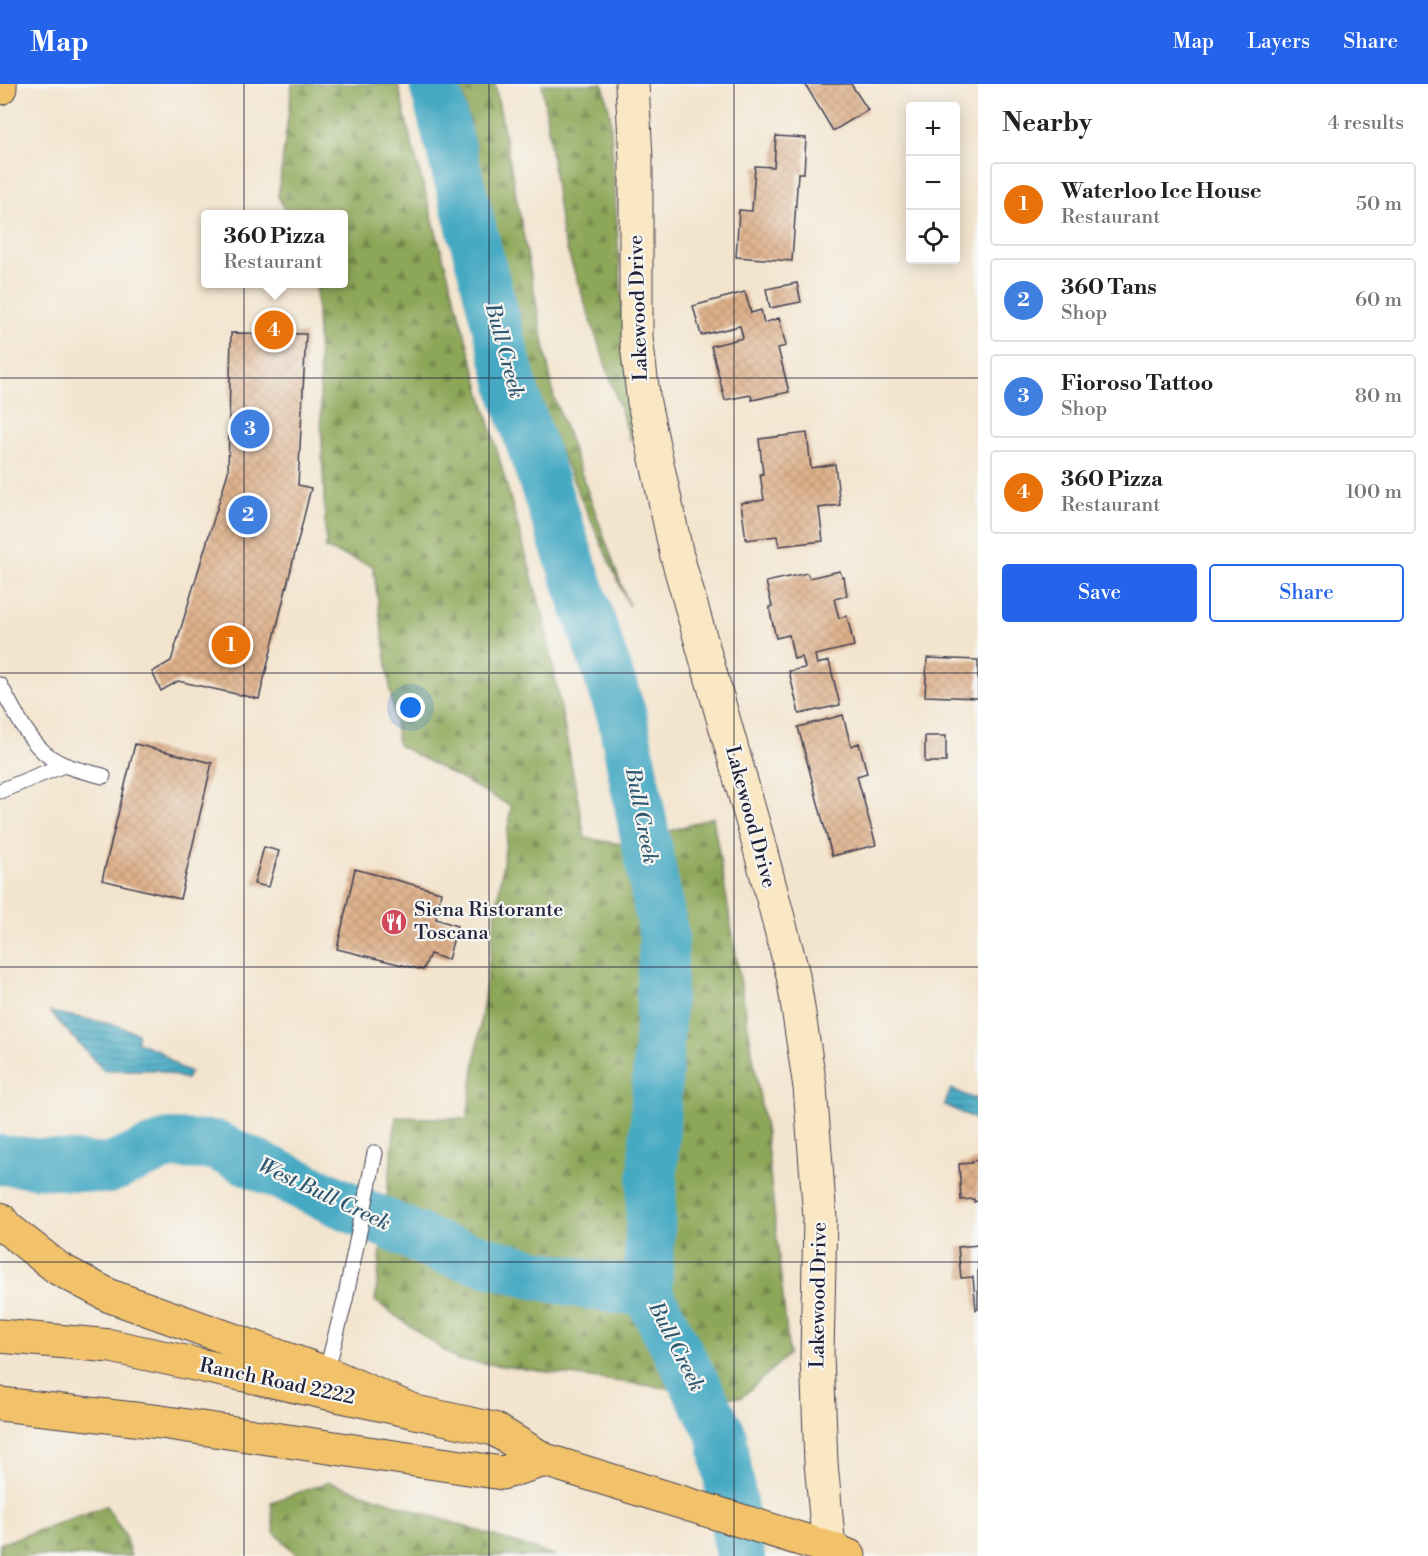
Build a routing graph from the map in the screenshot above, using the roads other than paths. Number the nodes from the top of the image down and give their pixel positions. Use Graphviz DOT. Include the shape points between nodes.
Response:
graph roads {
  1 [pos="630,87"];
  2 [pos="0,685"];
  3 [pos="64,765"];
  4 [pos="103,776"];
  5 [pos="0,791"];
  6 [pos="375,1153"];
  7 [pos="4,1224"];
  8 [pos="0,1336"];
  9 [pos="324,1383"];
  10 [pos="0,1404"];
  11 [pos="545,1460"];
  12 [pos="839,1552"];
  1 -- 12 [label="street, Lakewood Drive" via="636,158 636,337 644,403 677,556 793,975 810,1087 820,1218 817,1354 821,1463"];
  2 -- 3 [label="lane" via="21,726 48,757"];
  3 -- 4 [label="lane"];
  3 -- 5 [label="lane"];
  6 -- 9 [label="lane"];
  7 -- 9 [label="main road" via="59,1269 110,1296"];
  8 -- 9 [label="main road, Ranch Road 2222" via="111,1346"];
  9 -- 11 [label="main road" via="417,1412 494,1429"];
  10 -- 11 [label="main road" via="119,1417 502,1473"];
  11 -- 12 [label="main road"];
}
